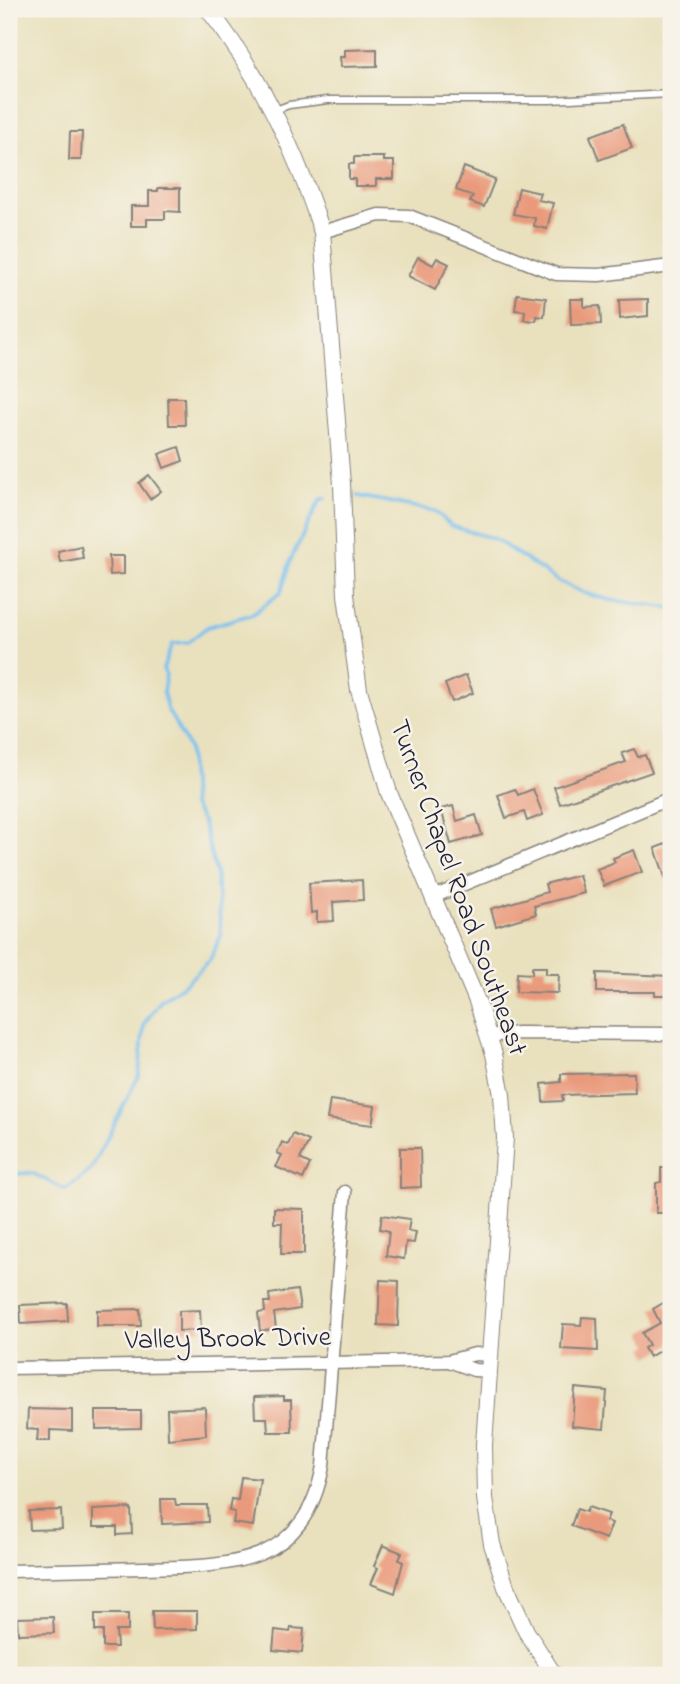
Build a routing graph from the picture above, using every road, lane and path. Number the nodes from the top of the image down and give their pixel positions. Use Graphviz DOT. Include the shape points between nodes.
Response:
graph roads {
  1 [pos="208,9"];
  2 [pos="671,94"];
  3 [pos="275,110"];
  4 [pos="322,232"];
  5 [pos="671,266"];
  6 [pos="671,798"];
  7 [pos="433,897"];
  8 [pos="671,1034"];
  9 [pos="489,1036"];
  10 [pos="345,1192"];
  11 [pos="332,1363"];
  12 [pos="489,1363"];
  13 [pos="9,1368"];
  14 [pos="9,1571"];
  15 [pos="554,1675"];
  1 -- 3 [label="street, Turner Chapel Road Southeast" via="248,62"];
  2 -- 3 [label="lane" via="550,100 328,100"];
  3 -- 4 [label="street, Turner Chapel Road Southeast"];
  4 -- 5 [label="street" via="379,215 409,216 556,274 599,275"];
  4 -- 7 [label="street, Turner Chapel Road Southeast" via="354,659 380,768"];
  6 -- 7 [label="street"];
  7 -- 9 [label="street, Turner Chapel Road Southeast"];
  8 -- 9 [label="street"];
  9 -- 12 [label="street, Turner Chapel Road Southeast" via="502,1094 505,1138"];
  10 -- 11 [label="street"];
  11 -- 12 [label="street, Valley Brook Drive" via="449,1361 474,1370"];
  11 -- 13 [label="street, Valley Brook Drive"];
  11 -- 14 [label="street" via="320,1482 300,1524 278,1546 232,1564"];
  12 -- 15 [label="street, Turner Chapel Road Southeast" via="484,1462 489,1530 512,1601"];
}
